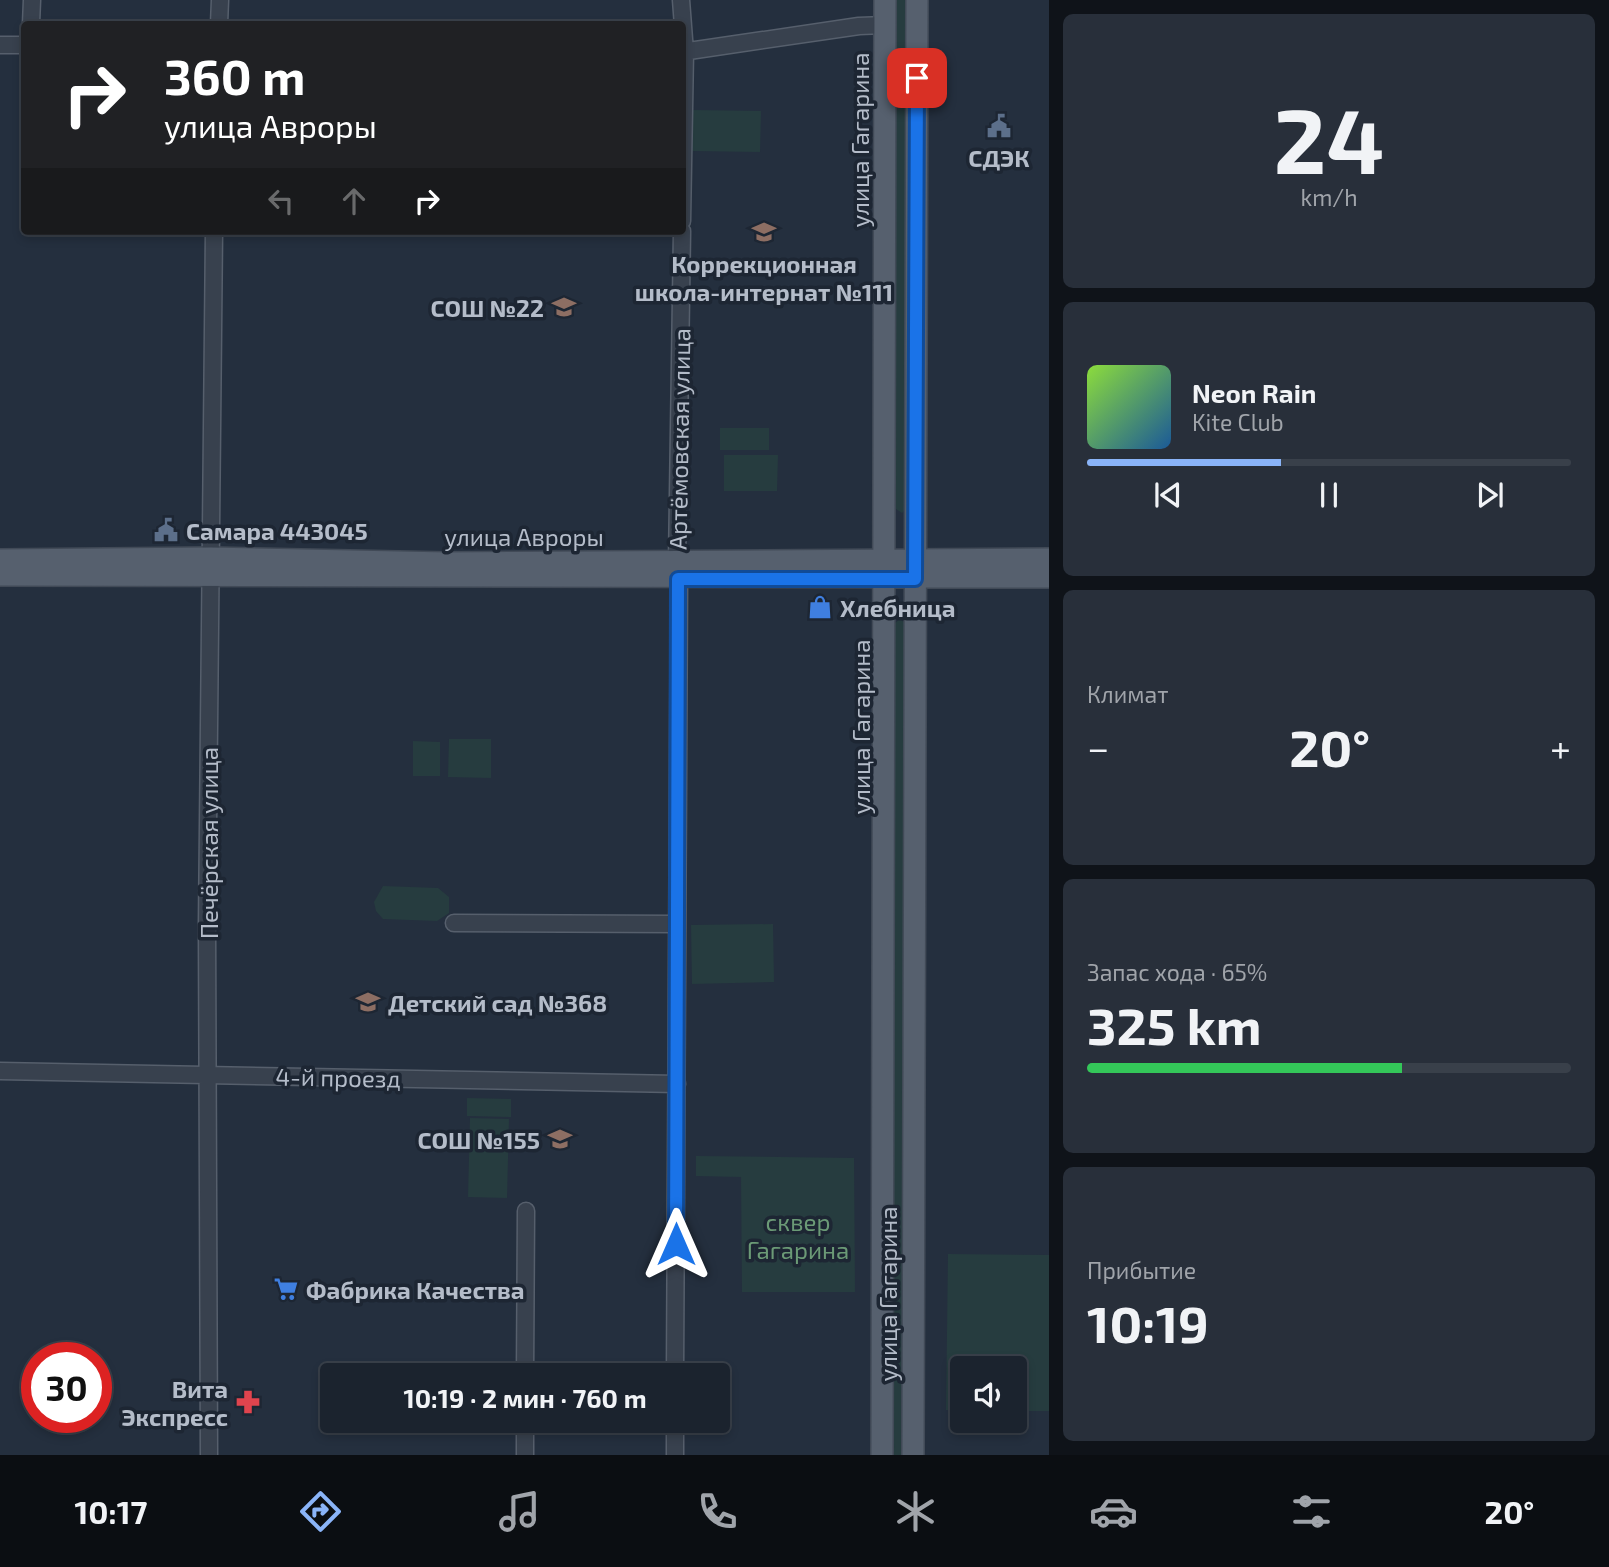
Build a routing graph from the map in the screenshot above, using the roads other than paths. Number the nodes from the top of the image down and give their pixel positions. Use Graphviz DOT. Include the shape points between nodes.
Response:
graph roads {
  1 [pos="32,0"];
  2 [pos="220,0"];
  3 [pos="681,0"];
  4 [pos="885,0"];
  5 [pos="917,0"];
  6 [pos="31,21"];
  7 [pos="219,21"];
  8 [pos="682,21"];
  9 [pos="885,25"];
  10 [pos="0,45"];
  11 [pos="21,45"];
  12 [pos="686,52"];
  13 [pos="214,235"];
  14 [pos="682,235"];
  15 [pos="1049,559"];
  16 [pos="0,560"];
  17 [pos="211,567"];
  18 [pos="915,569"];
  19 [pos="886,570"];
  20 [pos="0,575"];
  21 [pos="1049,577"];
  22 [pos="678,580"];
  23 [pos="454,923"];
  24 [pos="677,924"];
  25 [pos="0,1071"];
  26 [pos="207,1075"];
  27 [pos="677,1084"];
  28 [pos="526,1211"];
  29 [pos="525,1363"];
  30 [pos="675,1363"];
  31 [pos="525,1433"];
  32 [pos="675,1433"];
  33 [pos="209,1455"];
  34 [pos="525,1455"];
  35 [pos="675,1455"];
  36 [pos="883,1455"];
  37 [pos="913,1455"];
  1 -- 6 [label="street"];
  2 -- 7 [label="street"];
  3 -- 8 [label="street"];
  4 -- 9 [label="main road, улица Гагарина"];
  5 -- 18 [label="main road, улица Гагарина"];
  9 -- 12 [label="street"];
  9 -- 19 [label="main road, улица Гагарина"];
  10 -- 11 [label="street"];
  13 -- 17 [label="street, Печёрская улица"];
  14 -- 22 [label="street, Артёмовская улица"];
  15 -- 18 [label="main road, улица Авроры"];
  16 -- 17 [label="main road, улица Авроры"];
  17 -- 20 [label="main road, улица Авроры"];
  17 -- 22 [label="main road, улица Авроры" via="447,563"];
  17 -- 26 [label="street, Печёрская улица"];
  18 -- 19 [label="main road, улица Авроры"];
  18 -- 21 [label="main road, улица Авроры"];
  18 -- 37 [label="main road, улица Гагарина"];
  19 -- 22 [label="main road, улица Авроры"];
  19 -- 36 [label="main road, улица Гагарина"];
  22 -- 24 [label="street, Артёмовская улица"];
  23 -- 24 [label="street"];
  24 -- 27 [label="street, Артёмовская улица"];
  25 -- 26 [label="street, 4-й проезд"];
  26 -- 27 [label="street, 4-й проезд"];
  26 -- 33 [label="street, Печёрская улица"];
  27 -- 30 [label="street, Артёмовская улица"];
  28 -- 29 [label="street"];
  31 -- 34 [label="street"];
  32 -- 35 [label="street"];
}
